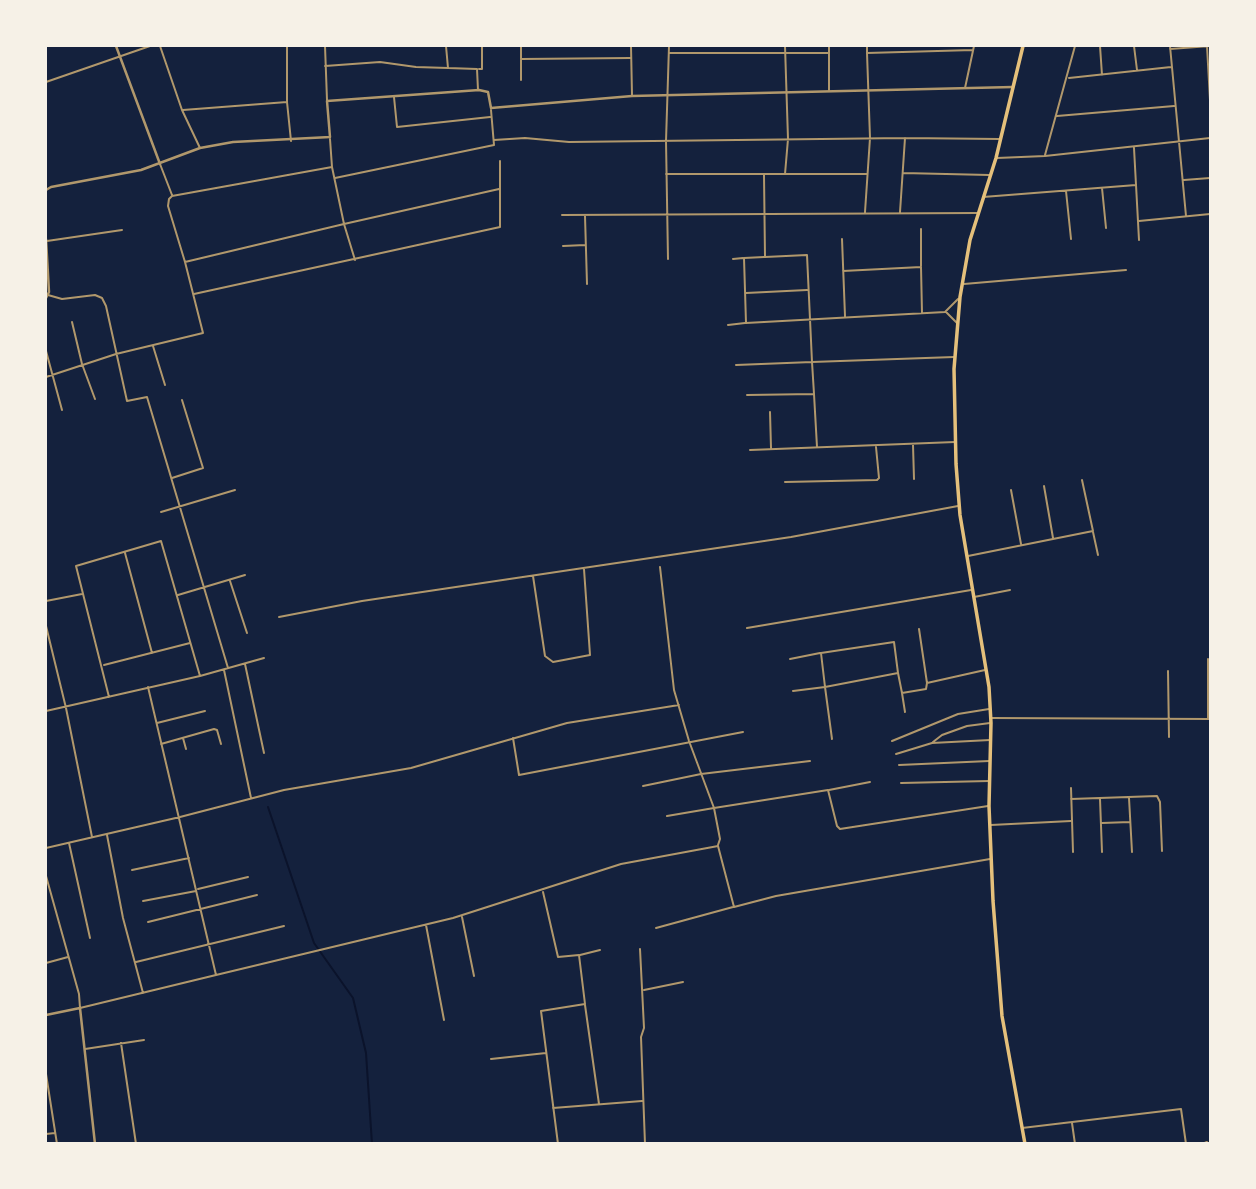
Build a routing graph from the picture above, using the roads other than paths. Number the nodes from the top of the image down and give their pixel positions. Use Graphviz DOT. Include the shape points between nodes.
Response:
graph roads {
  1 [pos="116,46"];
  2 [pos="150,46"];
  3 [pos="160,46"];
  4 [pos="287,46"];
  5 [pos="325,46"];
  6 [pos="446,46"];
  7 [pos="482,46"];
  8 [pos="521,46"];
  9 [pos="631,46"];
  10 [pos="669,46"];
  11 [pos="785,46"];
  12 [pos="828,46"];
  13 [pos="867,46"];
  14 [pos="974,46"];
  15 [pos="1023,46"];
  16 [pos="1075,46"];
  17 [pos="1100,46"];
  18 [pos="1134,46"];
  19 [pos="1209,46"];
  20 [pos="1170,47"];
  21 [pos="974,50"];
  22 [pos="867,52"];
  23 [pos="669,53"];
  24 [pos="784,53"];
  25 [pos="829,53"];
  26 [pos="120,56"];
  27 [pos="630,58"];
  28 [pos="521,59"];
  29 [pos="326,66"];
  30 [pos="1172,67"];
  31 [pos="448,68"];
  32 [pos="477,69"];
  33 [pos="1137,71"];
  34 [pos="1102,75"];
  35 [pos="1068,78"];
  36 [pos="521,80"];
  37 [pos="1210,80"];
  38 [pos="46,82"];
  39 [pos="1014,87"];
  40 [pos="965,88"];
  41 [pos="867,89"];
  42 [pos="478,90"];
  43 [pos="787,90"];
  44 [pos="829,90"];
  45 [pos="668,95"];
  46 [pos="394,96"];
  47 [pos="632,96"];
  48 [pos="1210,100"];
  49 [pos="327,101"];
  50 [pos="287,102"];
  51 [pos="1175,106"];
  52 [pos="491,108"];
  53 [pos="182,110"];
  54 [pos="1057,116"];
  55 [pos="490,117"];
  56 [pos="330,137"];
  57 [pos="870,138"];
  58 [pos="905,138"];
  59 [pos="1210,138"];
  60 [pos="788,139"];
  61 [pos="1000,139"];
  62 [pos="291,141"];
  63 [pos="494,141"];
  64 [pos="666,141"];
  65 [pos="1179,142"];
  66 [pos="1134,147"];
  67 [pos="200,148"];
  68 [pos="1045,156"];
  69 [pos="996,158"];
  70 [pos="500,161"];
  71 [pos="160,164"];
  72 [pos="332,167"];
  73 [pos="903,173"];
  74 [pos="666,174"];
  75 [pos="785,174"];
  76 [pos="867,174"];
  77 [pos="764,175"];
  78 [pos="990,175"];
  79 [pos="334,178"];
  80 [pos="1210,178"];
  81 [pos="1182,180"];
  82 [pos="1136,185"];
  83 [pos="1101,187"];
  84 [pos="500,189"];
  85 [pos="46,190"];
  86 [pos="1066,190"];
  87 [pos="173,196"];
  88 [pos="982,197"];
  89 [pos="900,213"];
  90 [pos="978,213"];
  91 [pos="764,214"];
  92 [pos="865,214"];
  93 [pos="1210,214"];
  94 [pos="562,215"];
  95 [pos="585,215"];
  96 [pos="666,215"];
  97 [pos="1186,216"];
  98 [pos="1138,221"];
  99 [pos="344,224"];
  100 [pos="1106,228"];
  101 [pos="921,229"];
  102 [pos="122,230"];
  103 [pos="842,239"];
  104 [pos="1071,239"];
  105 [pos="46,240"];
  106 [pos="1139,240"];
  107 [pos="586,245"];
  108 [pos="563,246"];
  109 [pos="765,257"];
  110 [pos="744,258"];
  111 [pos="668,259"];
  112 [pos="733,259"];
  113 [pos="355,260"];
  114 [pos="47,261"];
  115 [pos="184,262"];
  116 [pos="921,267"];
  117 [pos="1126,270"];
  118 [pos="844,271"];
  119 [pos="587,284"];
  120 [pos="963,284"];
  121 [pos="808,290"];
  122 [pos="745,293"];
  123 [pos="194,294"];
  124 [pos="46,296"];
  125 [pos="960,297"];
  126 [pos="945,312"];
  127 [pos="922,313"];
  128 [pos="845,317"];
  129 [pos="809,320"];
  130 [pos="72,322"];
  131 [pos="746,323"];
  132 [pos="728,325"];
  133 [pos="958,325"];
  134 [pos="153,345"];
  135 [pos="46,351"];
  136 [pos="116,354"];
  137 [pos="956,357"];
  138 [pos="813,362"];
  139 [pos="82,364"];
  140 [pos="736,365"];
  141 [pos="52,375"];
  142 [pos="46,377"];
  143 [pos="165,385"];
  144 [pos="814,394"];
  145 [pos="747,396"];
  146 [pos="95,399"];
  147 [pos="182,400"];
  148 [pos="62,410"];
  149 [pos="770,412"];
  150 [pos="955,442"];
  151 [pos="913,444"];
  152 [pos="876,446"];
  153 [pos="817,448"];
  154 [pos="771,449"];
  155 [pos="750,450"];
  156 [pos="171,478"];
  157 [pos="914,479"];
  158 [pos="1082,480"];
  159 [pos="785,482"];
  160 [pos="1044,486"];
  161 [pos="235,490"];
  162 [pos="1011,490"];
  163 [pos="179,506"];
  164 [pos="959,506"];
  165 [pos="161,512"];
  166 [pos="1093,531"];
  167 [pos="1053,539"];
  168 [pos="1021,545"];
  169 [pos="124,552"];
  170 [pos="1098,555"];
  171 [pos="967,556"];
  172 [pos="660,567"];
  173 [pos="584,568"];
  174 [pos="245,575"];
  175 [pos="533,576"];
  176 [pos="230,579"];
  177 [pos="203,587"];
  178 [pos="972,590"];
  179 [pos="1010,590"];
  180 [pos="83,594"];
  181 [pos="177,595"];
  182 [pos="974,597"];
  183 [pos="46,601"];
  184 [pos="279,617"];
  185 [pos="46,626"];
  186 [pos="747,628"];
  187 [pos="919,629"];
  188 [pos="247,633"];
  189 [pos="191,643"];
  190 [pos="152,653"];
  191 [pos="821,653"];
  192 [pos="264,658"];
  193 [pos="790,659"];
  194 [pos="1208,659"];
  195 [pos="245,663"];
  196 [pos="102,666"];
  197 [pos="226,668"];
  198 [pos="986,670"];
  199 [pos="1168,671"];
  200 [pos="898,673"];
  201 [pos="200,676"];
  202 [pos="927,682"];
  203 [pos="148,687"];
  204 [pos="825,687"];
  205 [pos="793,691"];
  206 [pos="902,693"];
  207 [pos="109,697"];
  208 [pos="679,705"];
  209 [pos="65,708"];
  210 [pos="990,709"];
  211 [pos="46,711"];
  212 [pos="205,711"];
  213 [pos="905,712"];
  214 [pos="1169,718"];
  215 [pos="1209,719"];
  216 [pos="991,720"];
  217 [pos="156,723"];
  218 [pos="743,732"];
  219 [pos="183,737"];
  220 [pos="1169,737"];
  221 [pos="513,738"];
  222 [pos="832,739"];
  223 [pos="991,740"];
  224 [pos="689,741"];
  225 [pos="892,741"];
  226 [pos="932,743"];
  227 [pos="221,744"];
  228 [pos="160,745"];
  229 [pos="186,749"];
  230 [pos="264,753"];
  231 [pos="896,754"];
  232 [pos="810,761"];
  233 [pos="990,761"];
  234 [pos="899,765"];
  235 [pos="701,774"];
  236 [pos="990,781"];
  237 [pos="870,782"];
  238 [pos="901,783"];
  239 [pos="643,786"];
  240 [pos="1071,788"];
  241 [pos="828,790"];
  242 [pos="1129,797"];
  243 [pos="251,798"];
  244 [pos="1100,798"];
  245 [pos="1071,799"];
  246 [pos="989,806"];
  247 [pos="715,808"];
  248 [pos="667,816"];
  249 [pos="180,817"];
  250 [pos="1071,821"];
  251 [pos="1130,822"];
  252 [pos="1101,823"];
  253 [pos="990,825"];
  254 [pos="107,834"];
  255 [pos="92,837"];
  256 [pos="69,842"];
  257 [pos="718,846"];
  258 [pos="46,848"];
  259 [pos="1162,850"];
  260 [pos="1073,852"];
  261 [pos="1102,852"];
  262 [pos="1132,852"];
  263 [pos="190,858"];
  264 [pos="991,859"];
  265 [pos="132,870"];
  266 [pos="46,876"];
  267 [pos="248,877"];
  268 [pos="197,890"];
  269 [pos="543,891"];
  270 [pos="257,895"];
  271 [pos="143,901"];
  272 [pos="734,907"];
  273 [pos="201,909"];
  274 [pos="462,915"];
  275 [pos="148,922"];
  276 [pos="426,924"];
  277 [pos="284,926"];
  278 [pos="656,928"];
  279 [pos="90,938"];
  280 [pos="209,945"];
  281 [pos="640,948"];
  282 [pos="600,950"];
  283 [pos="579,955"];
  284 [pos="69,957"];
  285 [pos="135,962"];
  286 [pos="46,963"];
  287 [pos="216,975"];
  288 [pos="474,976"];
  289 [pos="683,982"];
  290 [pos="643,990"];
  291 [pos="144,994"];
  292 [pos="585,1004"];
  293 [pos="80,1008"];
  294 [pos="46,1015"];
  295 [pos="444,1020"];
  296 [pos="144,1040"];
  297 [pos="121,1043"];
  298 [pos="84,1049"];
  299 [pos="547,1053"];
  300 [pos="491,1059"];
  301 [pos="46,1074"];
  302 [pos="46,1088"];
  303 [pos="643,1101"];
  304 [pos="598,1104"];
  305 [pos="553,1108"];
  306 [pos="1072,1122"];
  307 [pos="1023,1128"];
  308 [pos="56,1132"];
  309 [pos="46,1134"];
  310 [pos="1207,1142"];
  311 [pos="57,1143"];
  312 [pos="95,1143"];
  313 [pos="136,1143"];
  314 [pos="558,1143"];
  315 [pos="645,1143"];
  316 [pos="1025,1143"];
  317 [pos="1074,1143"];
  318 [pos="1186,1143"];
  319 [pos="1202,1143"];
  1 -- 26 [label="street"];
  2 -- 26 [label="street"];
  3 -- 53 [label="street"];
  4 -- 50 [label="street"];
  5 -- 29 [label="street"];
  6 -- 31 [label="street"];
  7 -- 32 [label="street" via="482,69"];
  8 -- 28 [label="street"];
  9 -- 27 [label="street"];
  10 -- 23 [label="street"];
  11 -- 24 [label="street"];
  12 -- 25 [label="street"];
  13 -- 22 [label="street"];
  14 -- 21 [label="street"];
  15 -- 39 [label="main road"];
  16 -- 35 [label="street"];
  17 -- 34 [label="street"];
  18 -- 33 [label="street"];
  19 -- 20 [label="street"];
  19 -- 37 [label="street"];
  20 -- 30 [label="street"];
  21 -- 22 [label="street"];
  21 -- 40 [label="street"];
  22 -- 41 [label="street"];
  23 -- 24 [label="street"];
  23 -- 45 [label="street"];
  24 -- 25 [label="street"];
  24 -- 43 [label="street"];
  25 -- 44 [label="street"];
  26 -- 38 [label="street"];
  26 -- 71 [label="street"];
  27 -- 28 [label="street"];
  27 -- 47 [label="street"];
  28 -- 36 [label="street"];
  29 -- 31 [label="street" via="380,62"];
  29 -- 49 [label="street"];
  30 -- 33 [label="street"];
  30 -- 51 [label="street"];
  31 -- 32 [label="street"];
  32 -- 42 [label="street"];
  33 -- 34 [label="street"];
  34 -- 35 [label="street"];
  35 -- 54 [label="street"];
  37 -- 48 [label="street"];
  39 -- 40 [label="street"];
  39 -- 61 [label="main road"];
  40 -- 41 [label="street"];
  41 -- 44 [label="street"];
  41 -- 57 [label="street"];
  42 -- 46 [label="street"];
  42 -- 52 [label="street" via="488,92"];
  43 -- 44 [label="street"];
  43 -- 45 [label="street"];
  43 -- 60 [label="street"];
  45 -- 47 [label="street"];
  45 -- 64 [label="street"];
  46 -- 49 [label="street"];
  46 -- 55 [label="street" via="397,127"];
  47 -- 52 [label="street"];
  49 -- 56 [label="street"];
  50 -- 53 [label="street"];
  50 -- 62 [label="street"];
  51 -- 54 [label="street"];
  51 -- 65 [label="street"];
  52 -- 55 [label="street"];
  53 -- 67 [label="street"];
  54 -- 68 [label="street"];
  55 -- 63 [label="street"];
  56 -- 62 [label="street"];
  56 -- 72 [label="street"];
  57 -- 58 [label="street"];
  57 -- 60 [label="street"];
  57 -- 76 [label="street"];
  58 -- 61 [label="street"];
  58 -- 73 [label="street"];
  59 -- 65 [label="street"];
  60 -- 64 [label="street"];
  60 -- 75 [label="street"];
  61 -- 69 [label="main road"];
  62 -- 67 [label="street"];
  63 -- 64 [label="street"];
  63 -- 79 [label="street" via="494,145"];
  64 -- 74 [label="street"];
  65 -- 66 [label="street"];
  65 -- 81 [label="street"];
  66 -- 68 [label="street"];
  66 -- 82 [label="street"];
  67 -- 71 [label="street"];
  68 -- 69 [label="street"];
  69 -- 78 [label="main road"];
  70 -- 84 [label="street"];
  71 -- 85 [label="street"];
  71 -- 87 [label="street"];
  72 -- 79 [label="street"];
  72 -- 87 [label="street"];
  73 -- 78 [label="street"];
  73 -- 89 [label="street"];
  74 -- 77 [label="street"];
  74 -- 96 [label="street"];
  75 -- 76 [label="street"];
  75 -- 77 [label="street"];
  76 -- 92 [label="street"];
  77 -- 91 [label="street"];
  78 -- 88 [label="main road"];
  79 -- 99 [label="street"];
  80 -- 81 [label="street"];
  81 -- 97 [label="street"];
  82 -- 83 [label="street"];
  82 -- 98 [label="street"];
  83 -- 86 [label="street"];
  83 -- 100 [label="street"];
  84 -- 99 [label="street"];
  84 -- 113 [label="street" via="500,227"];
  86 -- 88 [label="street"];
  86 -- 104 [label="street"];
  87 -- 115 [label="street" via="167,206"];
  88 -- 90 [label="main road"];
  89 -- 90 [label="street"];
  89 -- 92 [label="street"];
  90 -- 120 [label="main road"];
  91 -- 92 [label="street"];
  91 -- 96 [label="street"];
  91 -- 109 [label="street"];
  93 -- 97 [label="street"];
  94 -- 95 [label="street"];
  95 -- 96 [label="street"];
  95 -- 107 [label="street"];
  96 -- 111 [label="street"];
  97 -- 98 [label="street"];
  98 -- 106 [label="street"];
  99 -- 113 [label="street"];
  99 -- 115 [label="street"];
  101 -- 116 [label="street"];
  102 -- 105 [label="street"];
  103 -- 118 [label="street"];
  105 -- 114 [label="street"];
  107 -- 108 [label="street"];
  107 -- 119 [label="street"];
  109 -- 110 [label="street"];
  109 -- 121 [label="street" via="807,255"];
  110 -- 112 [label="street"];
  110 -- 122 [label="street"];
  113 -- 123 [label="street"];
  114 -- 124 [label="street"];
  115 -- 123 [label="street"];
  116 -- 118 [label="street"];
  116 -- 127 [label="street"];
  117 -- 120 [label="street"];
  118 -- 128 [label="street"];
  120 -- 125 [label="main road"];
  121 -- 122 [label="street"];
  121 -- 129 [label="street"];
  122 -- 131 [label="street"];
  123 -- 134 [label="street" via="203,333"];
  124 -- 136 [label="street" via="102,298"];
  125 -- 126 [label="street"];
  125 -- 133 [label="main road"];
  126 -- 127 [label="street"];
  126 -- 133 [label="street"];
  127 -- 128 [label="street"];
  128 -- 129 [label="street"];
  129 -- 131 [label="street"];
  129 -- 138 [label="street"];
  130 -- 139 [label="street"];
  131 -- 132 [label="street"];
  133 -- 137 [label="main road"];
  134 -- 136 [label="street"];
  134 -- 143 [label="street"];
  135 -- 141 [label="street"];
  136 -- 139 [label="street"];
  136 -- 156 [label="street" via="127,401 147,397"];
  137 -- 138 [label="street"];
  137 -- 150 [label="main road"];
  138 -- 140 [label="street"];
  138 -- 144 [label="street"];
  139 -- 141 [label="street"];
  139 -- 146 [label="street"];
  141 -- 142 [label="street"];
  141 -- 148 [label="street"];
  144 -- 145 [label="street"];
  144 -- 153 [label="street"];
  147 -- 156 [label="street" via="203,468"];
  149 -- 154 [label="street"];
  150 -- 151 [label="street"];
  150 -- 164 [label="main road"];
  151 -- 152 [label="street"];
  151 -- 157 [label="street"];
  152 -- 153 [label="street"];
  152 -- 159 [label="street" via="877,480"];
  153 -- 154 [label="street"];
  154 -- 155 [label="street"];
  156 -- 163 [label="street"];
  158 -- 166 [label="street"];
  160 -- 167 [label="street"];
  161 -- 163 [label="street"];
  162 -- 168 [label="street"];
  163 -- 165 [label="street"];
  163 -- 177 [label="street"];
  164 -- 171 [label="main road"];
  164 -- 173 [label="street"];
  166 -- 167 [label="street"];
  166 -- 170 [label="street"];
  167 -- 168 [label="street"];
  168 -- 171 [label="street"];
  169 -- 180 [label="street" via="76,566"];
  169 -- 181 [label="street" via="161,541"];
  169 -- 190 [label="street"];
  171 -- 178 [label="main road"];
  172 -- 208 [label="street"];
  173 -- 175 [label="street"];
  173 -- 175 [label="street" via="590,655 553,662 545,656"];
  174 -- 176 [label="street"];
  175 -- 184 [label="street"];
  176 -- 177 [label="street"];
  176 -- 188 [label="street"];
  177 -- 181 [label="street"];
  177 -- 197 [label="street"];
  178 -- 182 [label="main road"];
  178 -- 186 [label="street"];
  179 -- 182 [label="street"];
  180 -- 183 [label="street"];
  180 -- 196 [label="street"];
  181 -- 189 [label="street"];
  182 -- 198 [label="main road"];
  185 -- 209 [label="street"];
  187 -- 202 [label="street"];
  189 -- 190 [label="street"];
  189 -- 201 [label="street"];
  190 -- 196 [label="street"];
  191 -- 193 [label="street"];
  191 -- 200 [label="street" via="894,642"];
  191 -- 204 [label="street"];
  192 -- 195 [label="street"];
  194 -- 215 [label="street"];
  195 -- 197 [label="street"];
  195 -- 230 [label="street"];
  196 -- 207 [label="street"];
  197 -- 201 [label="street"];
  197 -- 243 [label="street"];
  198 -- 202 [label="street"];
  198 -- 210 [label="main road"];
  199 -- 214 [label="street"];
  200 -- 204 [label="street"];
  200 -- 206 [label="street"];
  201 -- 203 [label="street"];
  202 -- 206 [label="street" via="926,689"];
  203 -- 207 [label="street"];
  203 -- 217 [label="street"];
  204 -- 205 [label="street"];
  204 -- 222 [label="street"];
  206 -- 213 [label="street"];
  207 -- 209 [label="street"];
  208 -- 221 [label="street" via="567,723"];
  208 -- 224 [label="street"];
  209 -- 211 [label="street"];
  209 -- 255 [label="street"];
  210 -- 216 [label="main road"];
  210 -- 225 [label="street" via="958,714"];
  212 -- 217 [label="street"];
  214 -- 215 [label="street"];
  214 -- 216 [label="street"];
  214 -- 220 [label="street"];
  216 -- 223 [label="main road"];
  216 -- 226 [label="street" via="942,735"];
  217 -- 228 [label="street"];
  218 -- 224 [label="street"];
  219 -- 227 [label="street" via="217,730"];
  219 -- 228 [label="street"];
  219 -- 229 [label="street"];
  221 -- 224 [label="street" via="519,775"];
  221 -- 243 [label="street" via="411,768"];
  223 -- 226 [label="street"];
  223 -- 233 [label="main road"];
  224 -- 235 [label="street"];
  226 -- 231 [label="street"];
  228 -- 249 [label="street"];
  232 -- 235 [label="street"];
  233 -- 234 [label="street"];
  233 -- 236 [label="main road"];
  235 -- 239 [label="street"];
  235 -- 247 [label="street"];
  236 -- 238 [label="street"];
  236 -- 246 [label="main road"];
  237 -- 241 [label="street"];
  240 -- 245 [label="street"];
  241 -- 246 [label="street" via="840,829"];
  241 -- 247 [label="street"];
  242 -- 244 [label="street"];
  242 -- 251 [label="street"];
  242 -- 259 [label="street" via="1159,798"];
  243 -- 249 [label="street"];
  244 -- 245 [label="street"];
  244 -- 252 [label="street"];
  245 -- 250 [label="street"];
  246 -- 253 [label="main road"];
  247 -- 248 [label="street"];
  247 -- 257 [label="street"];
  249 -- 254 [label="street"];
  249 -- 263 [label="street"];
  250 -- 253 [label="street"];
  250 -- 260 [label="street"];
  251 -- 252 [label="street"];
  251 -- 262 [label="street"];
  252 -- 261 [label="street"];
  253 -- 264 [label="main road"];
  254 -- 255 [label="street"];
  254 -- 285 [label="street"];
  255 -- 256 [label="street"];
  256 -- 258 [label="street"];
  256 -- 279 [label="street"];
  257 -- 269 [label="street" via="621,864"];
  257 -- 272 [label="street"];
  263 -- 265 [label="street"];
  263 -- 268 [label="street"];
  264 -- 272 [label="street"];
  264 -- 307 [label="main road" via="1002,1016"];
  266 -- 284 [label="street"];
  267 -- 268 [label="street"];
  268 -- 271 [label="street"];
  268 -- 273 [label="street"];
  269 -- 274 [label="street"];
  269 -- 283 [label="street" via="558,957"];
  270 -- 273 [label="street"];
  272 -- 278 [label="street"];
  273 -- 275 [label="street"];
  273 -- 280 [label="street"];
  274 -- 276 [label="street"];
  274 -- 288 [label="street"];
  276 -- 287 [label="street"];
  276 -- 295 [label="street"];
  277 -- 280 [label="street"];
  280 -- 285 [label="street"];
  280 -- 287 [label="street"];
  281 -- 290 [label="street"];
  282 -- 283 [label="street"];
  283 -- 292 [label="street"];
  284 -- 286 [label="street"];
  284 -- 293 [label="street"];
  285 -- 291 [label="street"];
  287 -- 291 [label="street"];
  289 -- 290 [label="street"];
  290 -- 303 [label="street"];
  291 -- 293 [label="street"];
  292 -- 299 [label="street" via="541,1011"];
  292 -- 304 [label="street"];
  293 -- 294 [label="street"];
  293 -- 298 [label="street"];
  296 -- 297 [label="street"];
  297 -- 298 [label="street"];
  297 -- 313 [label="street"];
  298 -- 312 [label="street"];
  299 -- 300 [label="street"];
  299 -- 305 [label="street"];
  301 -- 302 [label="street"];
  302 -- 308 [label="street"];
  303 -- 304 [label="street"];
  303 -- 315 [label="street"];
  304 -- 305 [label="street"];
  305 -- 314 [label="street"];
  306 -- 307 [label="street"];
  306 -- 317 [label="street"];
  306 -- 318 [label="street" via="1181,1109"];
  307 -- 316 [label="main road"];
  308 -- 309 [label="street"];
  308 -- 311 [label="street"];
  310 -- 319 [label="street"];
}
